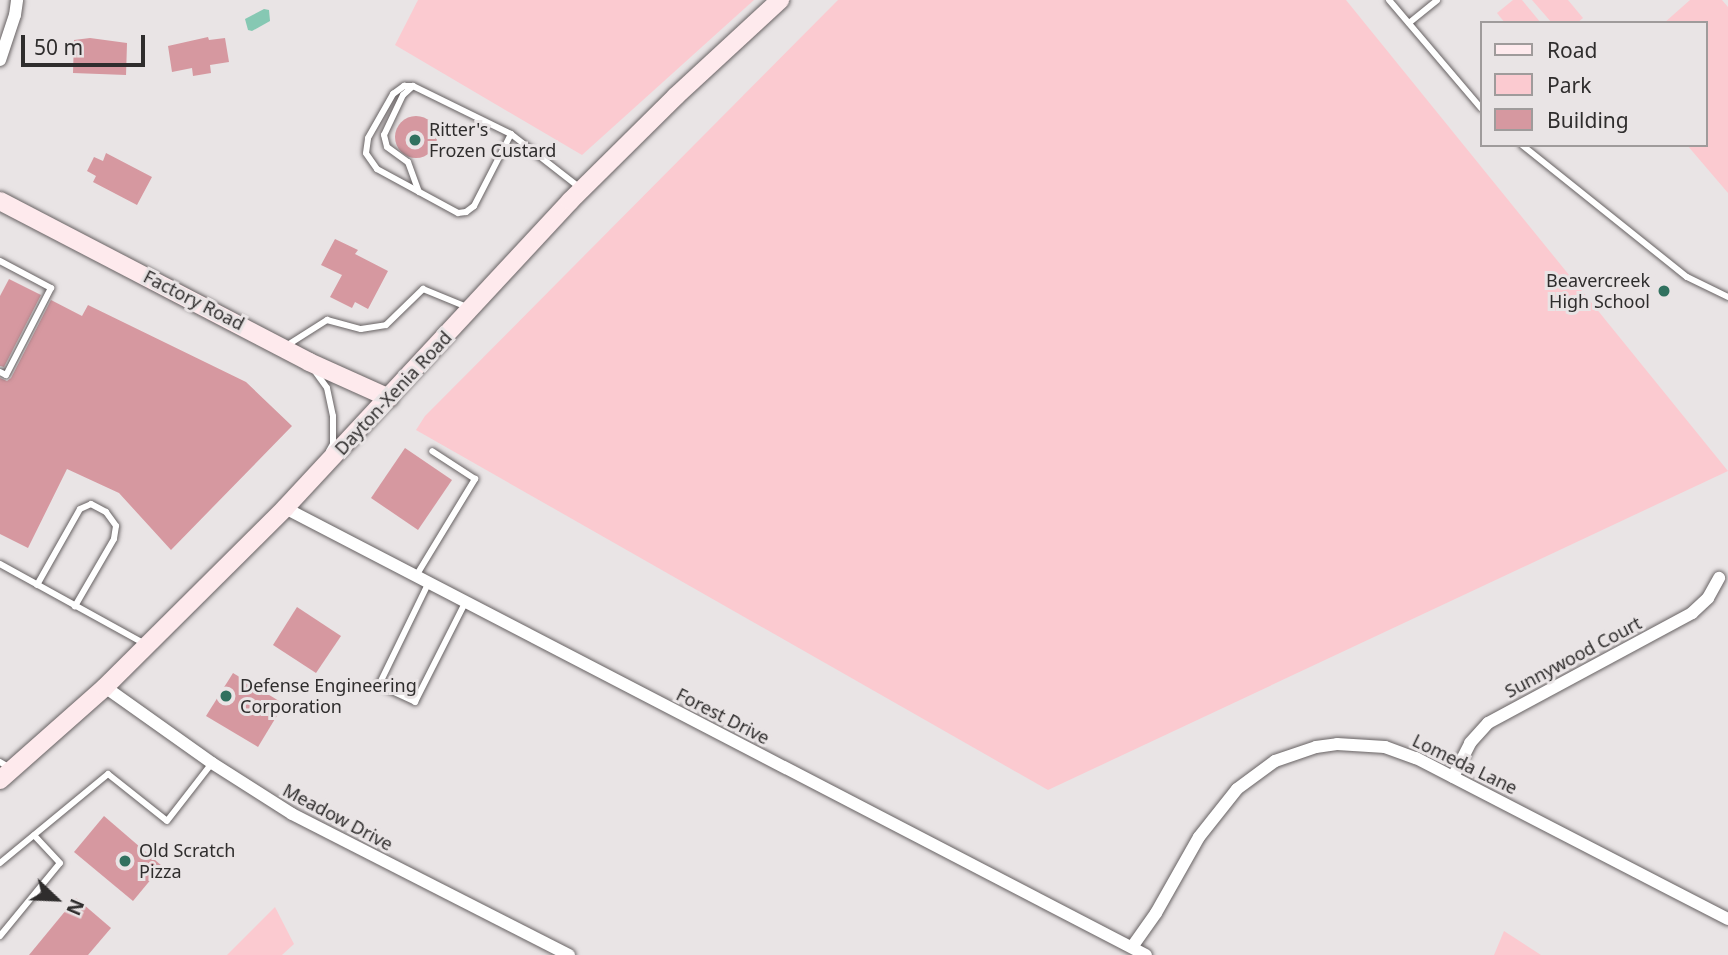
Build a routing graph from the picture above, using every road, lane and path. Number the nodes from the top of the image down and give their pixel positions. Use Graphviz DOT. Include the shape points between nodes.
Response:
graph roads {
  1 [pos="17,0"];
  2 [pos="780,0"];
  3 [pos="1389,0"];
  4 [pos="1437,0"];
  5 [pos="1409,23"];
  6 [pos="0,60"];
  7 [pos="413,86"];
  8 [pos="1480,107"];
  9 [pos="511,134"];
  10 [pos="1524,147"];
  11 [pos="582,189"];
  12 [pos="419,192"];
  13 [pos="0,201"];
  14 [pos="1,264"];
  15 [pos="1728,297"];
  16 [pos="470,309"];
  17 [pos="284,348"];
  18 [pos="309,362"];
  19 [pos="0,372"];
  20 [pos="389,398"];
  21 [pos="432,451"];
  22 [pos="318,474"];
  23 [pos="285,508"];
  24 [pos="0,564"];
  25 [pos="415,578"];
  26 [pos="1719,578"];
  27 [pos="428,584"];
  28 [pos="37,585"];
  29 [pos="465,603"];
  30 [pos="75,606"];
  31 [pos="147,645"];
  32 [pos="105,687"];
  33 [pos="212,763"];
  34 [pos="4,770"];
  35 [pos="1453,777"];
  36 [pos="34,835"];
  37 [pos="0,863"];
  38 [pos="1728,919"];
  39 [pos="0,936"];
  40 [pos="1132,947"];
  41 [pos="569,955"];
  42 [pos="1146,955"];
  1 -- 6 [label="street"];
  2 -- 11 [label="main road, Dayton-Xenia Road"];
  3 -- 5 [label="lane"];
  4 -- 5 [label="lane"];
  5 -- 8 [label="lane"];
  7 -- 9 [label="lane"];
  7 -- 12 [label="lane" via="403,95 384,135 387,147 408,162"];
  7 -- 12 [label="lane" via="393,94 368,138 366,153 377,169"];
  9 -- 11 [label="lane"];
  9 -- 12 [label="lane" via="474,206 466,212 458,213"];
  10 -- 15 [label="lane" via="1687,277"];
  11 -- 16 [label="main road, Dayton-Xenia Road"];
  13 -- 17 [label="main road, Factory Road"];
  14 -- 19 [label="lane" via="51,288 6,375"];
  16 -- 17 [label="lane" via="423,289 386,325 361,329 327,320"];
  16 -- 20 [label="main road, Dayton-Xenia Road"];
  17 -- 18 [label="main road, Factory Road"];
  18 -- 20 [label="main road, Factory Road"];
  18 -- 22 [label="lane" via="327,388 333,416 333,444"];
  20 -- 22 [label="main road, Dayton-Xenia Road"];
  21 -- 25 [label="lane" via="475,479"];
  22 -- 23 [label="main road, Dayton-Xenia Road"];
  23 -- 25 [label="street, Forest Drive"];
  23 -- 31 [label="main road, Dayton-Xenia Road"];
  24 -- 28 [label="lane"];
  25 -- 27 [label="street, Forest Drive"];
  26 -- 35 [label="street, Sunnywood Court" via="1708,598 1692,613 1488,723 1470,743"];
  27 -- 29 [label="street, Forest Drive"];
  27 -- 29 [label="lane" via="379,685 415,702"];
  28 -- 30 [label="lane"];
  28 -- 30 [label="lane" via="80,509 91,504 106,512 116,526 114,539"];
  29 -- 40 [label="street, Forest Drive"];
  30 -- 31 [label="lane"];
  31 -- 32 [label="main road, Dayton-Xenia Road"];
  32 -- 33 [label="street, Meadow Drive"];
  32 -- 34 [label="main road, Dayton-Xenia Road"];
  33 -- 36 [label="lane" via="167,821 107,774"];
  33 -- 41 [label="street, Meadow Drive" via="292,814"];
  35 -- 38 [label="street, Lomeda Lane"];
  35 -- 40 [label="street, Lomeda Lane" via="1404,753 1363,744 1316,747 1275,761 1228,799 1199,837"];
  36 -- 37 [label="lane"];
  36 -- 39 [label="lane" via="60,863"];
  40 -- 42 [label="street, Forest Drive"];
}
